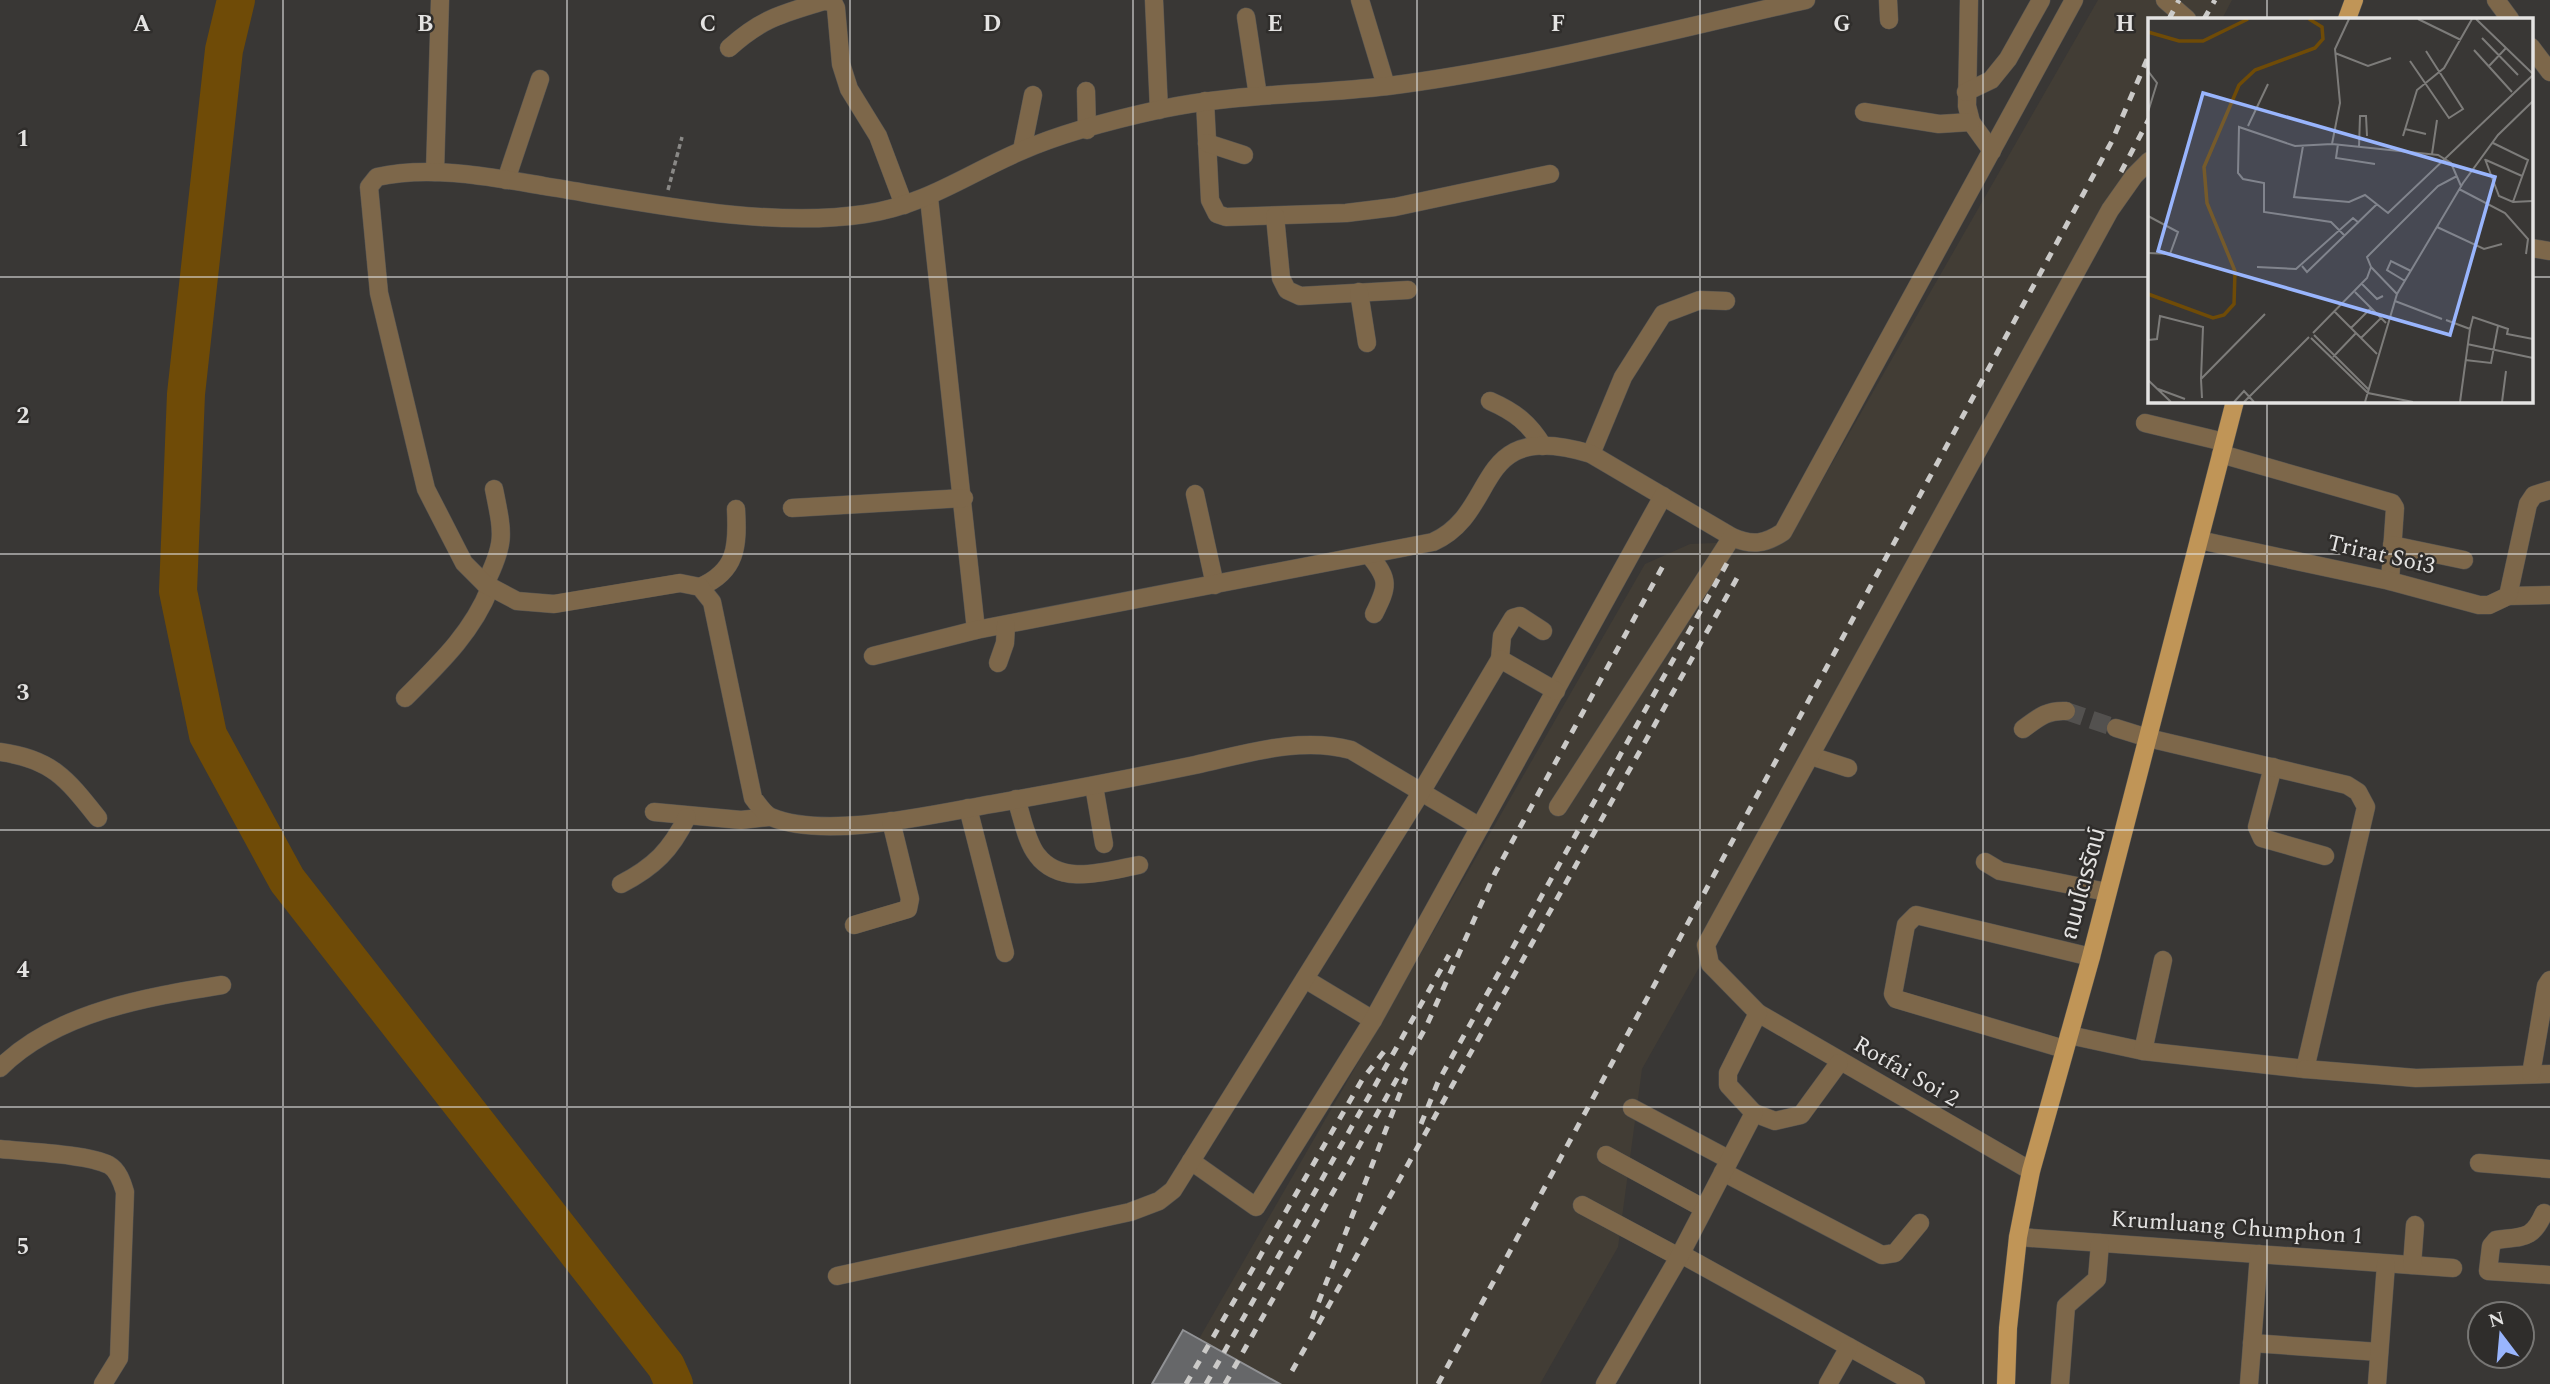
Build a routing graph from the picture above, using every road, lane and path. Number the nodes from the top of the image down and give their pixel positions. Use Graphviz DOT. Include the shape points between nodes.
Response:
graph roads {
  1 [pos="440,0"];
  2 [pos="1154,0"];
  3 [pos="1360,0"];
  4 [pos="1806,0"];
  5 [pos="1888,0"];
  6 [pos="1969,0"];
  7 [pos="2041,0"];
  8 [pos="2074,0"];
  9 [pos="2165,0"];
  10 [pos="2354,0"];
  11 [pos="2496,0"];
  12 [pos="1246,17"];
  13 [pos="2186,18"];
  14 [pos="2347,18"];
  15 [pos="2509,18"];
  16 [pos="1889,20"];
  17 [pos="729,48"];
  18 [pos="2532,48"];
  19 [pos="2550,72"];
  20 [pos="540,79"];
  21 [pos="1386,86"];
  22 [pos="1086,91"];
  23 [pos="1966,92"];
  24 [pos="1033,95"];
  25 [pos="1258,96"];
  26 [pos="1205,101"];
  27 [pos="1159,110"];
  28 [pos="1864,112"];
  29 [pos="1972,122"];
  30 [pos="1087,130"];
  31 [pos="682,137"];
  32 [pos="1207,143"];
  33 [pos="1022,150"];
  34 [pos="1992,150"];
  35 [pos="1244,155"];
  36 [pos="2148,162"];
  37 [pos="435,172"];
  38 [pos="1550,174"];
  39 [pos="506,180"];
  40 [pos="929,198"];
  41 [pos="664,205"];
  42 [pos="904,205"];
  43 [pos="1275,216"];
  44 [pos="2532,248"];
  45 [pos="2550,251"];
  46 [pos="1408,290"];
  47 [pos="1359,292"];
  48 [pos="1726,301"];
  49 [pos="1367,343"];
  50 [pos="1490,401"];
  51 [pos="2235,402"];
  52 [pos="2145,423"];
  53 [pos="1543,446"];
  54 [pos="2223,448"];
  55 [pos="1591,454"];
  56 [pos="494,489"];
  57 [pos="2550,490"];
  58 [pos="1195,494"];
  59 [pos="1663,496"];
  60 [pos="964,498"];
  61 [pos="792,508"];
  62 [pos="736,509"];
  63 [pos="1732,537"];
  64 [pos="2199,540"];
  65 [pos="2392,545"];
  66 [pos="1369,555"];
  67 [pos="2464,560"];
  68 [pos="2390,581"];
  69 [pos="1215,585"];
  70 [pos="488,586"];
  71 [pos="699,587"];
  72 [pos="2550,595"];
  73 [pos="2508,596"];
  74 [pos="1374,614"];
  75 [pos="1006,625"];
  76 [pos="976,630"];
  77 [pos="1544,631"];
  78 [pos="873,656"];
  79 [pos="1500,659"];
  80 [pos="998,663"];
  81 [pos="1556,691"];
  82 [pos="405,698"];
  83 [pos="2066,711"];
  84 [pos="2116,728"];
  85 [pos="2023,729"];
  86 [pos="2148,738"];
  87 [pos="0,752"];
  88 [pos="1811,756"];
  89 [pos="2273,767"];
  90 [pos="1848,768"];
  91 [pos="1094,786"];
  92 [pos="1420,794"];
  93 [pos="1016,799"];
  94 [pos="1558,807"];
  95 [pos="968,808"];
  96 [pos="654,812"];
  97 [pos="687,817"];
  98 [pos="769,817"];
  99 [pos="98,818"];
  100 [pos="891,821"];
  101 [pos="1480,827"];
  102 [pos="1104,844"];
  103 [pos="2325,856"];
  104 [pos="1985,862"];
  105 [pos="1139,865"];
  106 [pos="621,884"];
  107 [pos="2107,892"];
  108 [pos="855,925"];
  109 [pos="1005,953"];
  110 [pos="2091,957"];
  111 [pos="2163,960"];
  112 [pos="1305,979"];
  113 [pos="2550,980"];
  114 [pos="222,985"];
  115 [pos="1758,1013"];
  116 [pos="1373,1020"];
  117 [pos="2066,1042"];
  118 [pos="2143,1051"];
  119 [pos="1839,1063"];
  120 [pos="0,1068"];
  121 [pos="2305,1069"];
  122 [pos="2531,1074"];
  123 [pos="2550,1074"];
  124 [pos="1632,1108"];
  125 [pos="1754,1113"];
  126 [pos="0,1149"];
  127 [pos="1606,1155"];
  128 [pos="1191,1161"];
  129 [pos="2479,1163"];
  130 [pos="1725,1166"];
  131 [pos="2550,1169"];
  132 [pos="2031,1171"];
  133 [pos="1582,1205"];
  134 [pos="1703,1208"];
  135 [pos="2544,1213"];
  136 [pos="1920,1223"];
  137 [pos="2415,1225"];
  138 [pos="2018,1237"];
  139 [pos="2100,1242"];
  140 [pos="2259,1254"];
  141 [pos="1679,1255"];
  142 [pos="2386,1264"];
  143 [pos="2412,1265"];
  144 [pos="2453,1268"];
  145 [pos="2550,1275"];
  146 [pos="837,1276"];
  147 [pos="2252,1343"];
  148 [pos="1849,1347"];
  149 [pos="2379,1352"];
  150 [pos="103,1384"];
  151 [pos="1605,1384"];
  152 [pos="1828,1384"];
  153 [pos="1916,1384"];
  154 [pos="2006,1384"];
  155 [pos="2060,1384"];
  156 [pos="2249,1384"];
  157 [pos="2376,1384"];
  1 -- 37 [label="street"];
  2 -- 27 [label="street"];
  3 -- 21 [label="street"];
  4 -- 21 [label="street" via="1481,72"];
  5 -- 16 [label="street"];
  6 -- 23 [label="street"];
  7 -- 23 [label="street" via="1991,80"];
  8 -- 34 [label="street"];
  9 -- 13 [label="street"];
  10 -- 14 [label="main road"];
  11 -- 15 [label="street"];
  12 -- 25 [label="street"];
  17 -- 42 [label="street" via="769,18 833,2 849,89 878,136"];
  18 -- 19 [label="street"];
  20 -- 39 [label="street"];
  21 -- 25 [label="street"];
  22 -- 30 [label="street"];
  23 -- 29 [label="street"];
  24 -- 33 [label="street"];
  25 -- 26 [label="street"];
  26 -- 27 [label="street"];
  26 -- 32 [label="street"];
  27 -- 30 [label="street"];
  28 -- 29 [label="street" via="1939,124"];
  29 -- 34 [label="street"];
  30 -- 33 [label="street"];
  31 -- 41 [label="path"];
  32 -- 35 [label="street"];
  32 -- 43 [label="street" via="1210,200 1217,214"];
  33 -- 40 [label="street"];
  34 -- 63 [label="street" via="1783,532 1767,543 1746,543"];
  36 -- 88 [label="street, Rotfai Soi 2" via="2110,210"];
  37 -- 39 [label="street"];
  37 -- 70 [label="street" via="377,177 369,187 379,293 426,489 464,563"];
  38 -- 43 [label="street" via="1395,207"];
  39 -- 41 [label="street"];
  40 -- 42 [label="street"];
  40 -- 60 [label="street"];
  41 -- 42 [label="street" via="796,219 865,214"];
  43 -- 47 [label="street" via="1281,278 1287,290 1300,296"];
  44 -- 45 [label="street"];
  46 -- 47 [label="street"];
  47 -- 49 [label="street"];
  48 -- 55 [label="street" via="1700,300 1663,314 1623,377"];
  50 -- 53 [label="street" via="1531,426"];
  51 -- 54 [label="main road, ถนนไตรรัตน์"];
  52 -- 54 [label="street"];
  53 -- 55 [label="street"];
  53 -- 66 [label="street" via="1506,457 1493,469 1458,526 1445,537"];
  54 -- 64 [label="main road, ถนนไตรรัตน์"];
  54 -- 65 [label="street" via="2392,503"];
  55 -- 59 [label="street"];
  56 -- 70 [label="street" via="501,552"];
  57 -- 73 [label="street" via="2535,495 2528,504"];
  58 -- 69 [label="street"];
  59 -- 63 [label="street"];
  59 -- 81 [label="street"];
  60 -- 61 [label="street"];
  60 -- 76 [label="street"];
  62 -- 71 [label="street" via="738,544 730,563 714,581"];
  63 -- 94 [label="street"];
  64 -- 68 [label="street, Trirat Soi3"];
  64 -- 86 [label="main road, ถนนไตรรัตน์"];
  65 -- 67 [label="street"];
  65 -- 68 [label="street"];
  66 -- 69 [label="street"];
  66 -- 74 [label="street" via="1385,578 1386,589"];
  68 -- 73 [label="street, Trirat Soi3" via="2479,605"];
  69 -- 75 [label="street"];
  70 -- 71 [label="street" via="517,601 554,604 680,583"];
  70 -- 82 [label="street" via="479,616 450,654"];
  71 -- 98 [label="street" via="712,602 753,799"];
  72 -- 73 [label="street, Trirat Soi3"];
  75 -- 76 [label="street"];
  75 -- 80 [label="street"];
  76 -- 78 [label="street"];
  77 -- 79 [label="street" via="1520,616 1513,618 1502,636"];
  79 -- 81 [label="street"];
  79 -- 92 [label="street"];
  81 -- 101 [label="street"];
  83 -- 85 [label="street" via="2042,714"];
  84 -- 86 [label="street"];
  86 -- 89 [label="street"];
  86 -- 107 [label="main road, ถนนไตรรัตน์"];
  87 -- 99 [label="street" via="29,756 66,778"];
  88 -- 90 [label="street"];
  88 -- 115 [label="street, Rotfai Soi 2" via="1706,945 1710,964"];
  89 -- 103 [label="street" via="2257,827 2262,838"];
  89 -- 121 [label="street" via="2347,785 2358,792 2366,807"];
  91 -- 92 [label="street" via="1268,749 1331,744 1351,750"];
  91 -- 93 [label="street"];
  91 -- 102 [label="street"];
  92 -- 101 [label="street"];
  92 -- 112 [label="street"];
  93 -- 95 [label="street"];
  93 -- 105 [label="street" via="1036,853 1047,866 1066,874 1088,874"];
  95 -- 100 [label="street"];
  95 -- 109 [label="street"];
  96 -- 97 [label="street"];
  97 -- 98 [label="street"];
  97 -- 106 [label="street" via="662,859"];
  98 -- 100 [label="street" via="842,825"];
  100 -- 108 [label="street" via="910,899 908,909"];
  101 -- 116 [label="street"];
  104 -- 107 [label="street" via="2000,871"];
  107 -- 110 [label="main road, ถนนไตรรัตน์"];
  110 -- 117 [label="main road, ถนนไตรรัตน์"];
  110 -- 117 [label="street" via="1916,915 1906,925 1893,993 1896,999"];
  111 -- 118 [label="street"];
  112 -- 116 [label="street"];
  112 -- 128 [label="street"];
  113 -- 122 [label="street"];
  114 -- 120 [label="street" via="158,995 94,1014 46,1035"];
  115 -- 119 [label="street, Rotfai Soi 2"];
  115 -- 125 [label="street" via="1728,1073 1728,1086"];
  116 -- 128 [label="street" via="1256,1207"];
  117 -- 118 [label="street"];
  117 -- 132 [label="main road, ถนนไตรรัตน์"];
  118 -- 121 [label="street"];
  119 -- 125 [label="street" via="1801,1115 1775,1121"];
  119 -- 132 [label="street, Rotfai Soi 2"];
  121 -- 122 [label="street" via="2416,1078"];
  122 -- 123 [label="street"];
  124 -- 130 [label="street"];
  125 -- 130 [label="street"];
  126 -- 150 [label="street" via="94,1160 111,1166 121,1179 125,1192 119,1358"];
  127 -- 134 [label="street"];
  128 -- 146 [label="street" via="1166,1195 1130,1212"];
  129 -- 131 [label="street"];
  130 -- 134 [label="street"];
  130 -- 136 [label="street" via="1882,1255 1895,1253"];
  132 -- 138 [label="main road, ถนนไตรรัตน์"];
  133 -- 141 [label="street"];
  134 -- 141 [label="street"];
  135 -- 145 [label="street" via="2529,1236 2496,1240 2488,1271"];
  137 -- 143 [label="street"];
  138 -- 139 [label="street, Krumluang Chumphon 1"];
  138 -- 154 [label="main road, ถนนไตรรัตน์"];
  139 -- 140 [label="street, Krumluang Chumphon 1"];
  139 -- 155 [label="street" via="2097,1279 2066,1306"];
  140 -- 142 [label="street, Krumluang Chumphon 1"];
  140 -- 147 [label="street"];
  141 -- 148 [label="street"];
  141 -- 151 [label="street"];
  142 -- 143 [label="street, Krumluang Chumphon 1"];
  142 -- 149 [label="street"];
  143 -- 144 [label="street, Krumluang Chumphon 1"];
  147 -- 149 [label="street"];
  147 -- 156 [label="street"];
  148 -- 152 [label="street"];
  148 -- 153 [label="street"];
  149 -- 157 [label="street"];
}
